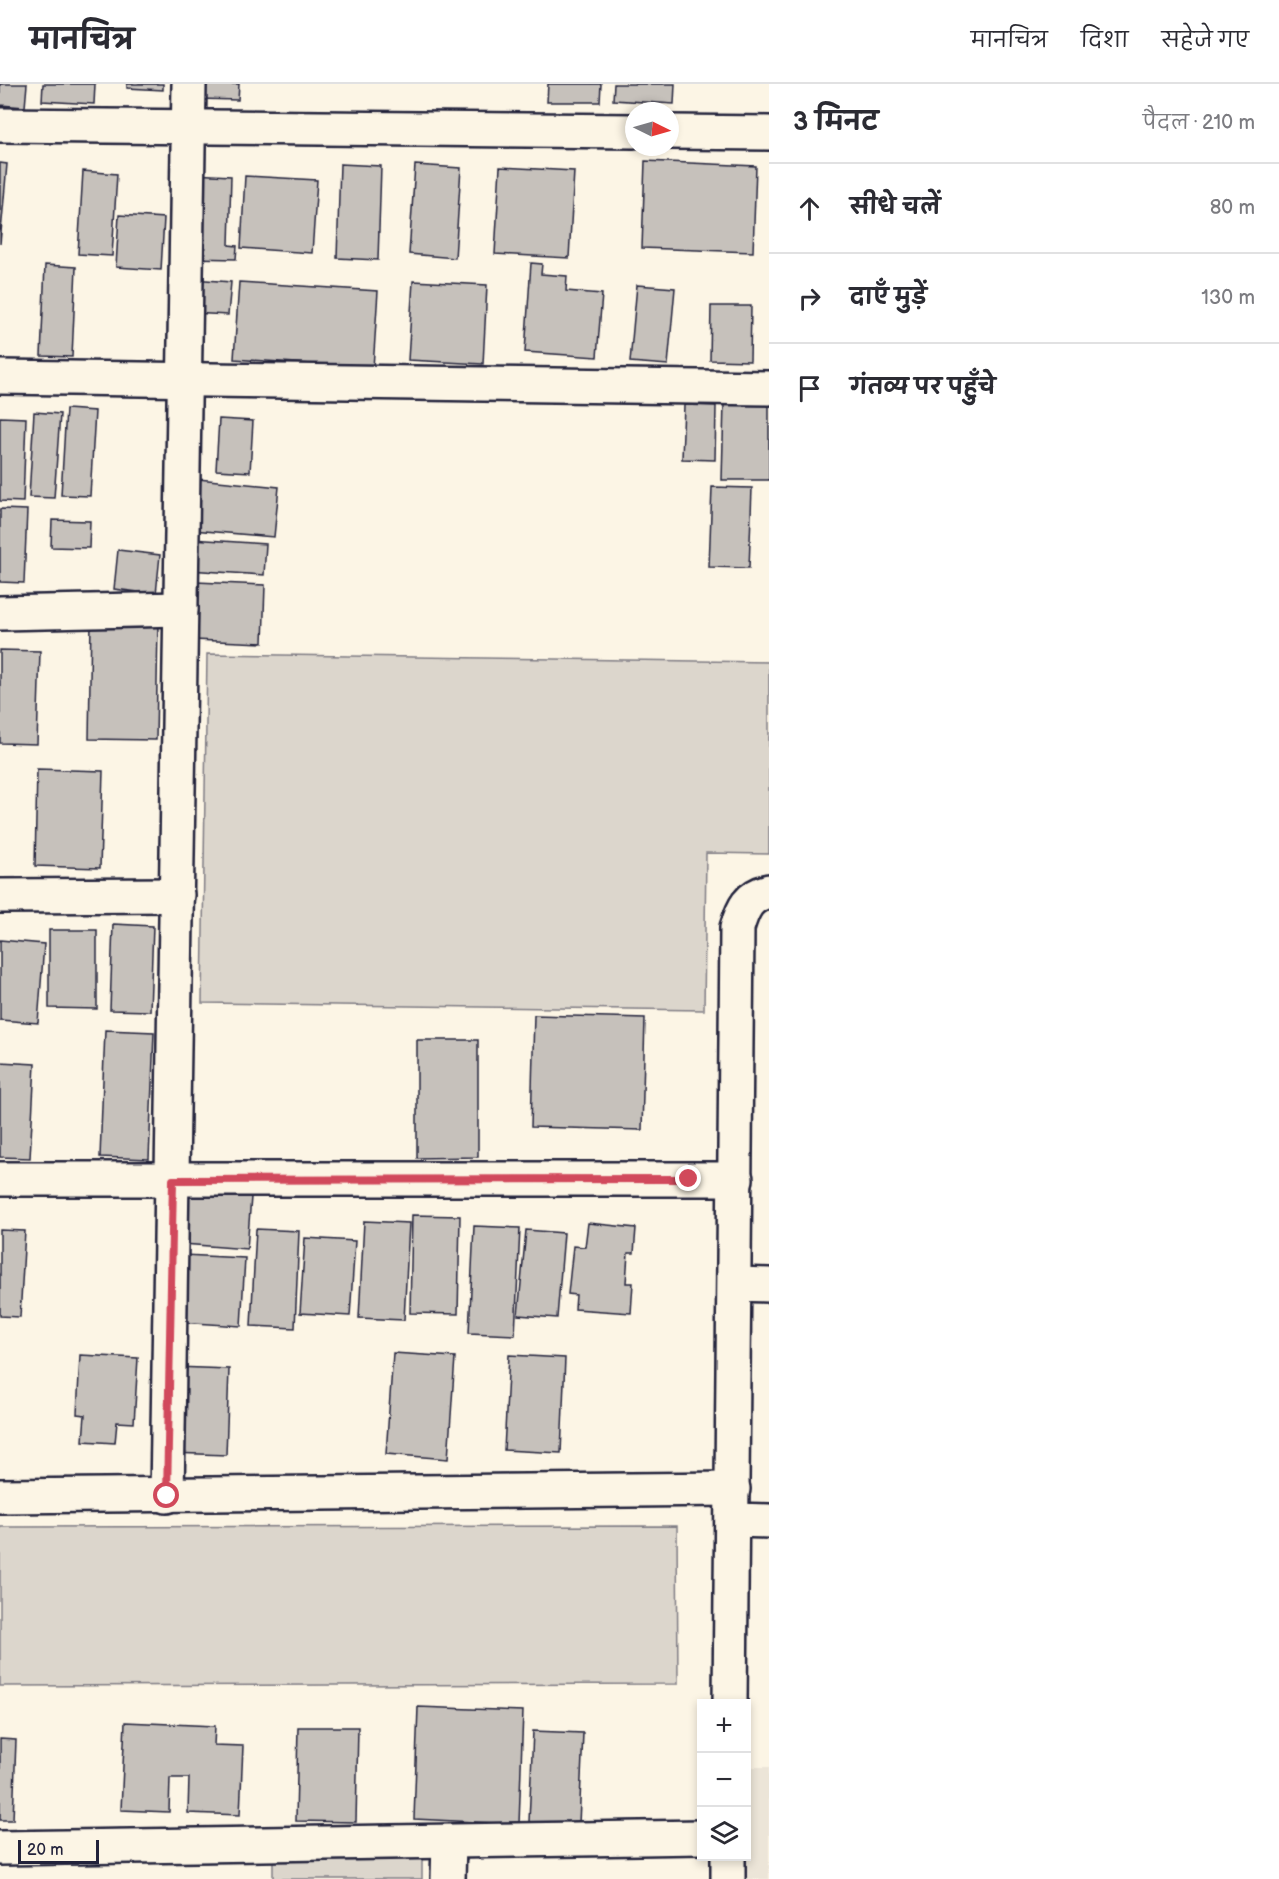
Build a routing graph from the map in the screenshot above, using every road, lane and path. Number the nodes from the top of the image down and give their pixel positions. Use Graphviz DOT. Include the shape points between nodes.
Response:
graph roads {
  1 [pos="189,84"];
  2 [pos="0,125"];
  3 [pos="189,127"];
  4 [pos="625,131"];
  5 [pos="679,132"];
  6 [pos="769,133"];
  7 [pos="0,377"];
  8 [pos="185,379"];
  9 [pos="769,388"];
  10 [pos="181,609"];
  11 [pos="0,613"];
  12 [pos="769,891"];
  13 [pos="177,895"];
  14 [pos="0,896"];
  15 [pos="0,1179"];
  16 [pos="736,1179"];
  17 [pos="173,1180"];
  18 [pos="735,1284"];
  19 [pos="769,1285"];
  20 [pos="0,1496"];
  21 [pos="167,1496"];
  22 [pos="733,1505"];
  23 [pos="769,1521"];
  24 [pos="730,1699"];
  25 [pos="697,1837"];
  26 [pos="448,1842"];
  27 [pos="0,1848"];
  28 [pos="728,1861"];
  29 [pos="448,1879"];
  30 [pos="728,1879"];
  1 -- 3 [label="street"];
  2 -- 3 [label="street"];
  3 -- 4 [label="street"];
  3 -- 8 [label="street"];
  5 -- 6 [label="street"];
  7 -- 8 [label="street"];
  8 -- 9 [label="street"];
  8 -- 10 [label="street"];
  10 -- 11 [label="street"];
  10 -- 13 [label="street"];
  12 -- 16 [label="street" via="756,894 743,908 737,928"];
  13 -- 14 [label="street"];
  13 -- 17 [label="street"];
  15 -- 17 [label="street"];
  16 -- 17 [label="street"];
  16 -- 18 [label="street"];
  17 -- 21 [label="street"];
  18 -- 19 [label="street"];
  18 -- 22 [label="street"];
  20 -- 21 [label="street"];
  21 -- 22 [label="street"];
  22 -- 23 [label="street"];
  22 -- 24 [label="street"];
  25 -- 26 [label="street"];
  26 -- 27 [label="street"];
  26 -- 29 [label="street"];
  28 -- 30 [label="street"];
}
